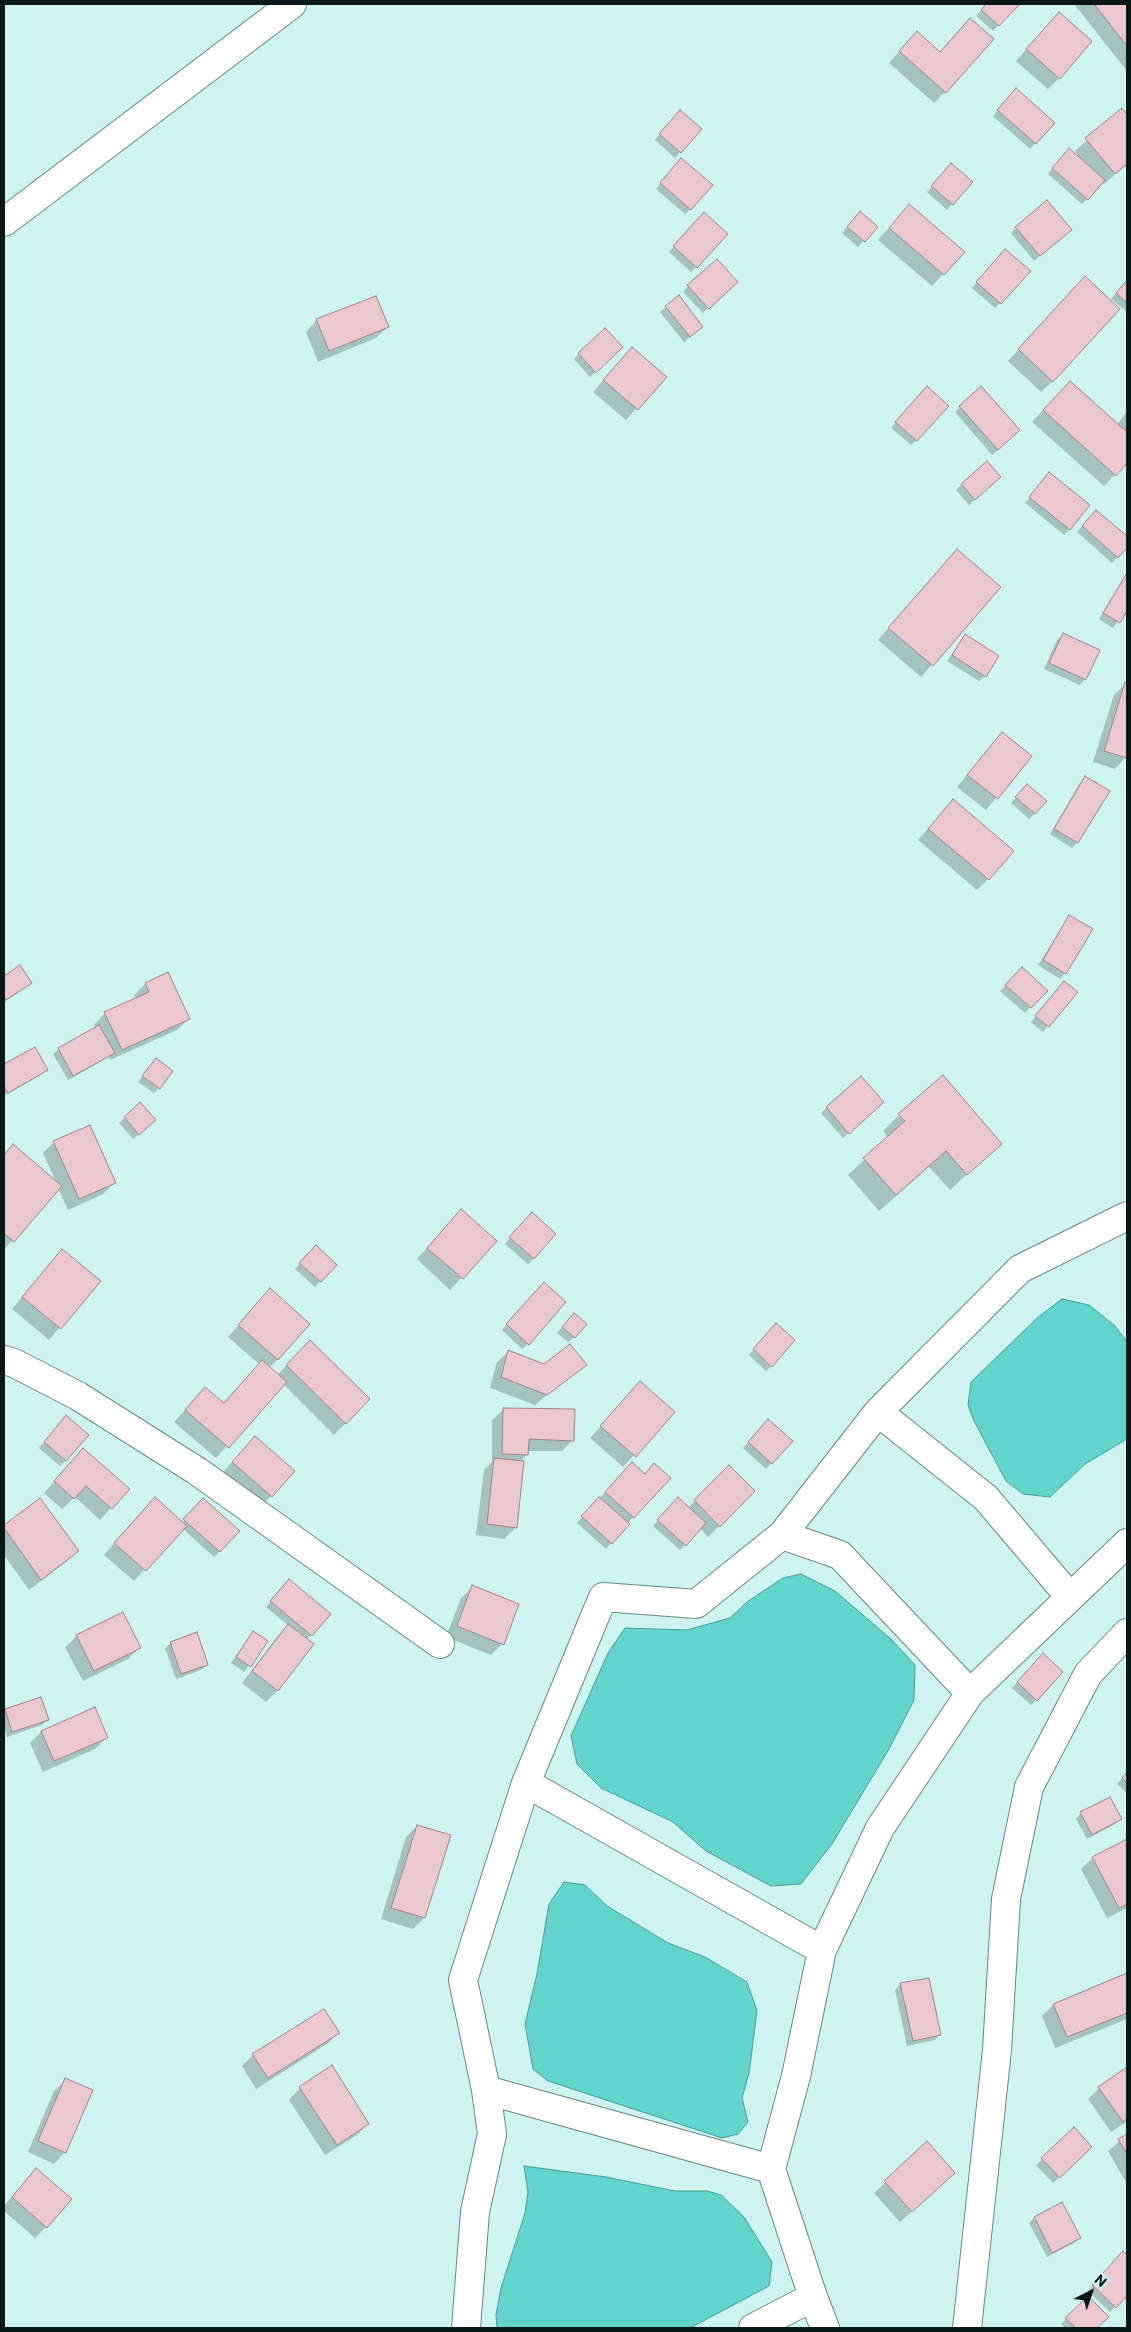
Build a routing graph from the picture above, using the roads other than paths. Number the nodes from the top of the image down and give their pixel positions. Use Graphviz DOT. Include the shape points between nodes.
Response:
graph roads {
  1 [pos="292,4"];
  2 [pos="4,222"];
  3 [pos="1127,1216"];
  4 [pos="4,1360"];
  5 [pos="878,1412"];
  6 [pos="782,1535"];
  7 [pos="1127,1543"];
  8 [pos="1070,1597"];
  9 [pos="1127,1633"];
  10 [pos="440,1644"];
  11 [pos="970,1693"];
  12 [pos="526,1784"];
  13 [pos="822,1950"];
  14 [pos="486,2090"];
  15 [pos="771,2169"];
  16 [pos="813,2297"];
  17 [pos="466,2328"];
  18 [pos="753,2328"];
  19 [pos="825,2328"];
  20 [pos="967,2328"];
  1 -- 2 [label="street"];
  3 -- 5 [label="street" via="1020,1269"];
  4 -- 10 [label="street" via="78,1396 189,1466"];
  5 -- 6 [label="street"];
  5 -- 8 [label="street" via="986,1498"];
  6 -- 11 [label="street" via="840,1555"];
  6 -- 12 [label="street" via="696,1604 603,1597"];
  7 -- 8 [label="street"];
  8 -- 11 [label="street"];
  9 -- 20 [label="street" via="1088,1674 1029,1787 1006,1899 997,2050"];
  11 -- 13 [label="street" via="880,1828"];
  12 -- 13 [label="street"];
  12 -- 14 [label="street" via="463,1980"];
  13 -- 15 [label="street" via="796,2076"];
  14 -- 15 [label="street"];
  14 -- 17 [label="street" via="492,2134 475,2212"];
  15 -- 16 [label="street"];
  16 -- 18 [label="street"];
  16 -- 19 [label="street"];
}
